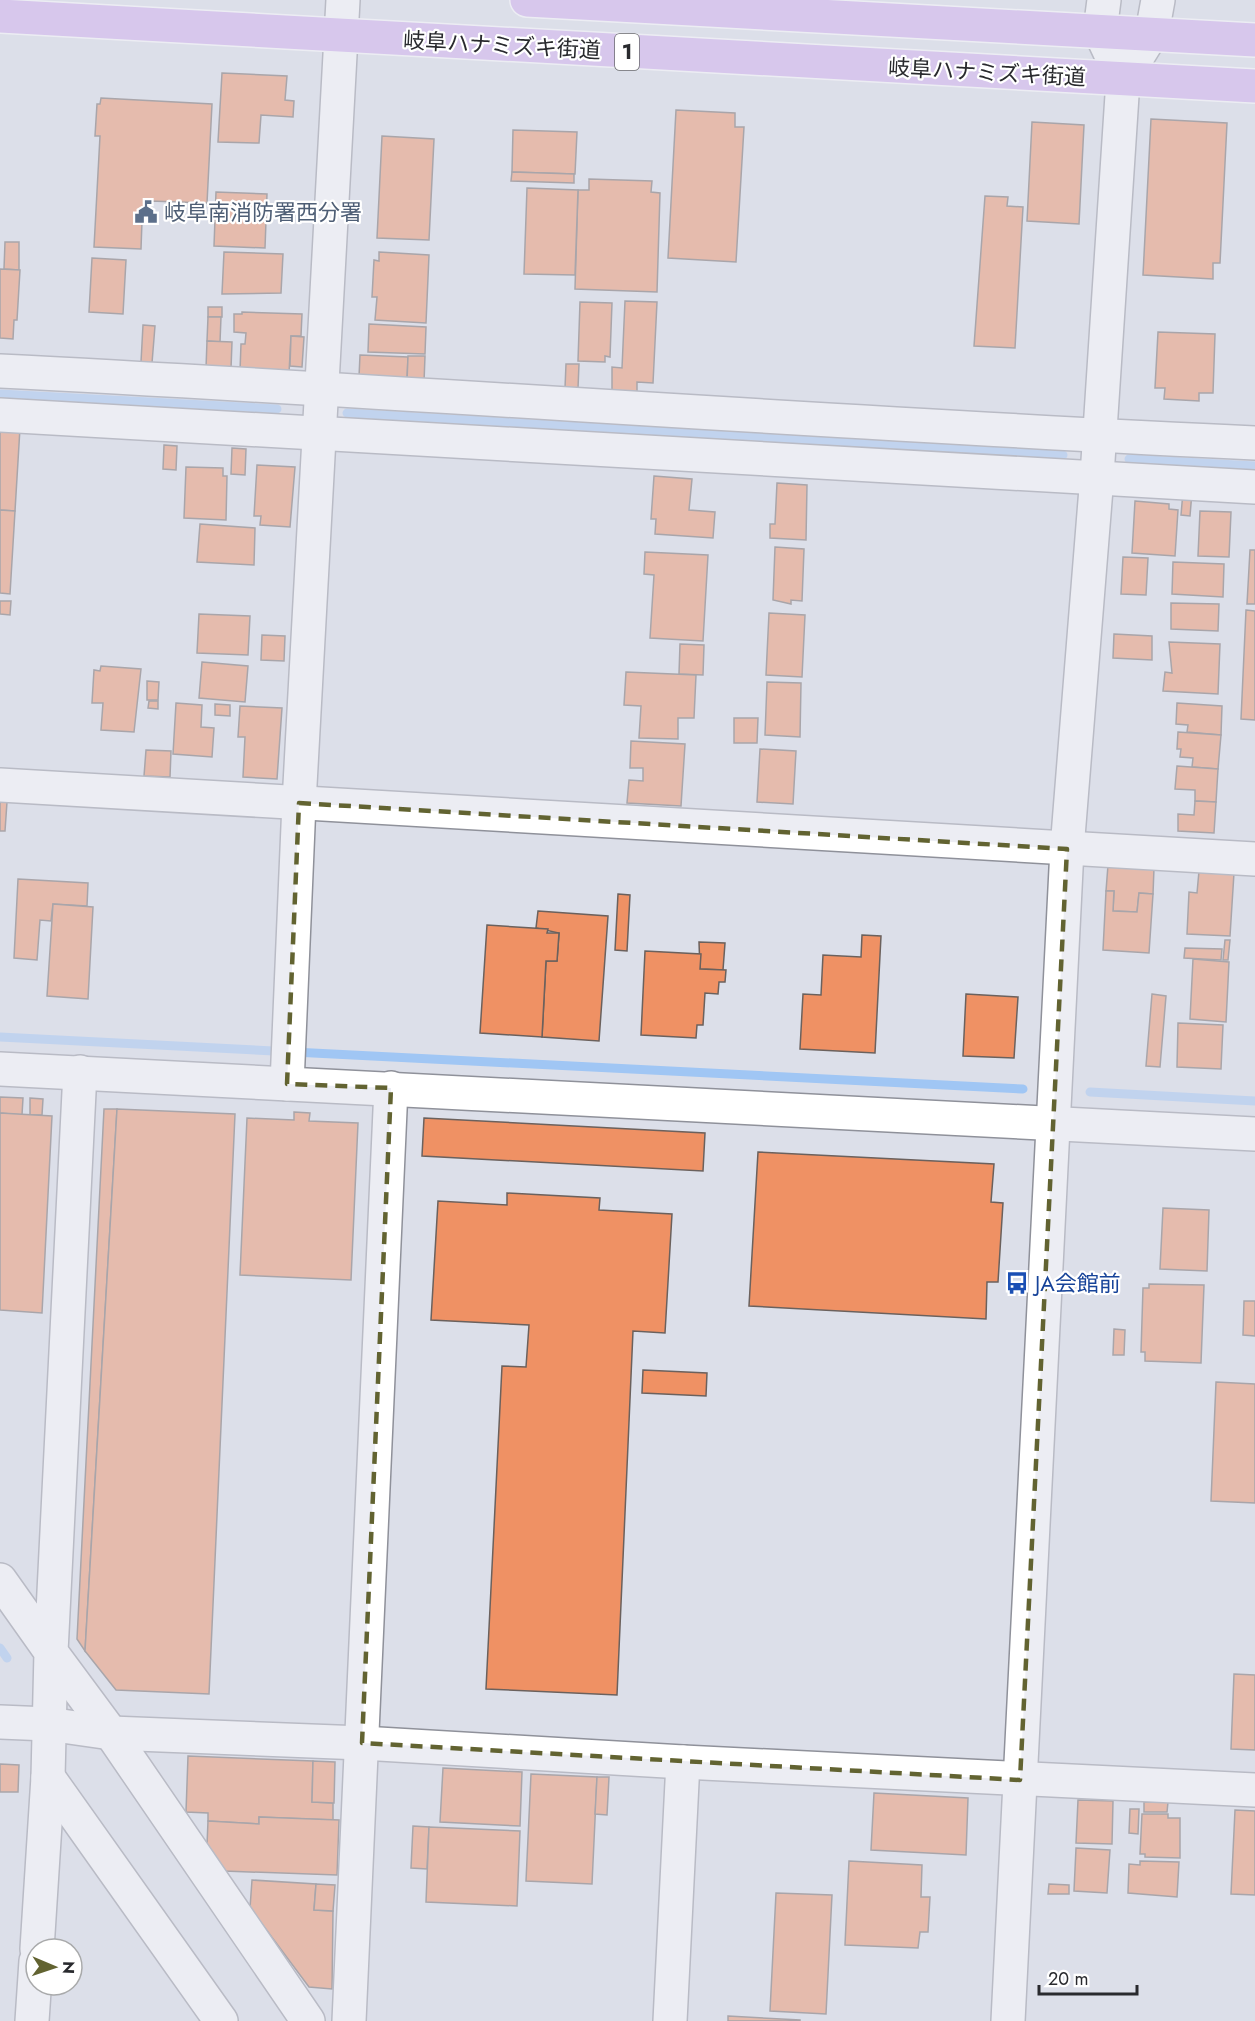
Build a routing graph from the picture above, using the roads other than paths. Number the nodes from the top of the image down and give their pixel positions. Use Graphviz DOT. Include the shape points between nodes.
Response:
graph roads {
  1 [pos="343,0"];
  2 [pos="527,0"];
  3 [pos="1158,0"];
  4 [pos="0,15"];
  5 [pos="1102,15"];
  6 [pos="1152,33"];
  7 [pos="340,36"];
  8 [pos="1255,40"];
  9 [pos="1123,80"];
  10 [pos="1255,86"];
  11 [pos="0,371"];
  12 [pos="323,387"];
  13 [pos="0,415"];
  14 [pos="321,432"];
  15 [pos="1100,436"];
  16 [pos="1255,443"];
  17 [pos="1097,476"];
  18 [pos="1255,487"];
  19 [pos="0,785"];
  20 [pos="299,803"];
  21 [pos="1067,849"];
  22 [pos="1255,859"];
  23 [pos="0,1069"];
  24 [pos="80,1072"];
  25 [pos="287,1077"];
  26 [pos="391,1088"];
  27 [pos="1054,1124"];
  28 [pos="1255,1134"];
  29 [pos="0,1580"];
  30 [pos="51,1652"];
  31 [pos="0,1722"];
  32 [pos="48,1724"];
  33 [pos="111,1733"];
  34 [pos="362,1743"];
  35 [pos="683,1762"];
  36 [pos="48,1777"];
  37 [pos="1020,1780"];
  38 [pos="1255,1790"];
  39 [pos="38,1937"];
  40 [pos="34,1997"];
  41 [pos="32,2021"];
  42 [pos="221,2021"];
  43 [pos="308,2021"];
  44 [pos="349,2021"];
  45 [pos="670,2021"];
  46 [pos="1008,2021"];
  1 -- 7 [label="street"];
  2 -- 5 [label="main road, 岐阜ハナミズキ街道 / 1"];
  3 -- 6 [label="street"];
  4 -- 7 [label="main road, 岐阜ハナミズキ街道 / 1"];
  5 -- 6 [label="main road, 岐阜ハナミズキ街道 / 1"];
  5 -- 9 [label="street"];
  6 -- 8 [label="main road, 岐阜ハナミズキ街道 / 1"];
  6 -- 9 [label="street"];
  7 -- 9 [label="main road, 岐阜ハナミズキ街道 / 1"];
  7 -- 12 [label="street"];
  9 -- 10 [label="main road, 岐阜ハナミズキ街道 / 1"];
  9 -- 15 [label="street"];
  11 -- 12 [label="street"];
  12 -- 14 [label="street"];
  12 -- 15 [label="street"];
  13 -- 14 [label="street"];
  14 -- 17 [label="street"];
  14 -- 20 [label="street"];
  15 -- 16 [label="street"];
  15 -- 17 [label="street"];
  17 -- 18 [label="street"];
  17 -- 21 [label="street"];
  19 -- 20 [label="street"];
  20 -- 21 [label="street"];
  20 -- 25 [label="street"];
  21 -- 22 [label="street"];
  21 -- 27 [label="street"];
  23 -- 24 [label="street"];
  24 -- 25 [label="street"];
  24 -- 30 [label="street"];
  25 -- 26 [label="street"];
  26 -- 27 [label="street"];
  26 -- 34 [label="street"];
  27 -- 28 [label="street"];
  27 -- 37 [label="street"];
  29 -- 30 [label="street"];
  30 -- 32 [label="street"];
  30 -- 33 [label="street"];
  31 -- 32 [label="street"];
  32 -- 33 [label="street"];
  32 -- 36 [label="street"];
  33 -- 34 [label="street"];
  33 -- 43 [label="street"];
  34 -- 35 [label="street"];
  34 -- 44 [label="street"];
  35 -- 37 [label="street"];
  35 -- 45 [label="street"];
  36 -- 39 [label="street"];
  36 -- 42 [label="street"];
  37 -- 38 [label="street"];
  37 -- 46 [label="street"];
  40 -- 41 [label="street"];
}
